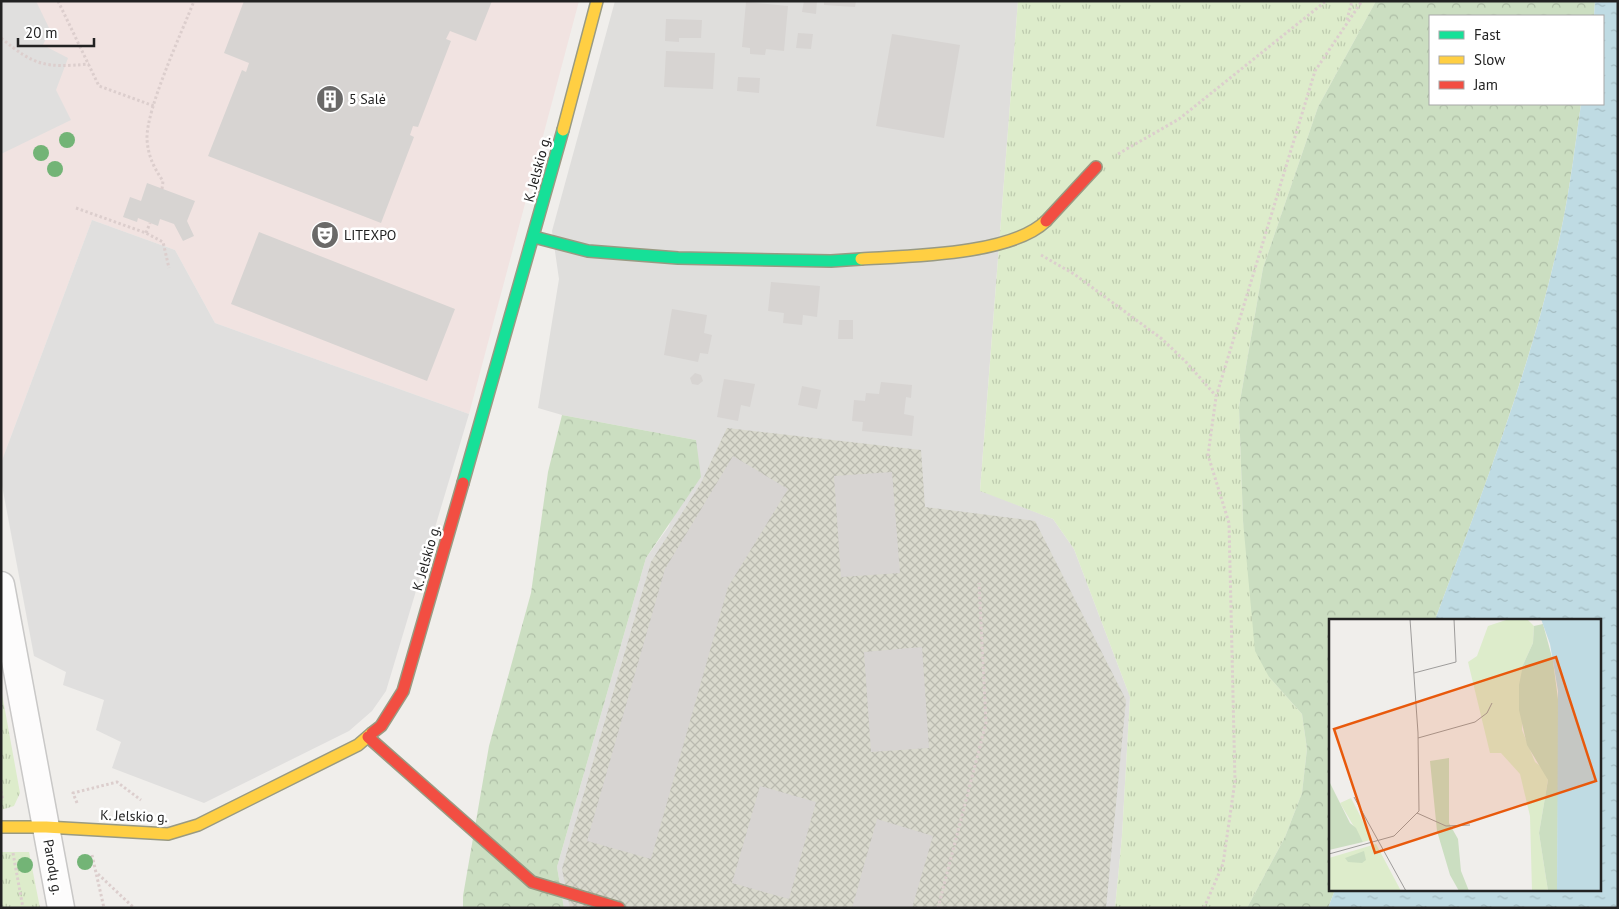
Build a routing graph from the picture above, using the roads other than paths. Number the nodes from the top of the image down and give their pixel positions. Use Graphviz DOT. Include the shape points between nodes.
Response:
graph roads {
  1 [pos="597,1"];
  2 [pos="1096,167"];
  3 [pos="534,237"];
  4 [pos="1,585"];
  5 [pos="368,737"];
  6 [pos="1,827"];
  7 [pos="46,827"];
  8 [pos="61,908"];
  9 [pos="619,908"];
  1 -- 3 [label="street, K. Jelskio g."];
  2 -- 3 [label="street" via="1044,223 1010,241 942,254 831,261 678,258 588,251"];
  3 -- 5 [label="street, K. Jelskio g." via="403,691 381,726"];
  4 -- 7 [label="street, Parodų g."];
  5 -- 7 [label="street, K. Jelskio g." via="358,745 198,825 168,834"];
  5 -- 9 [label="street" via="532,882"];
  6 -- 7 [label="street, K. Jelskio g."];
  7 -- 8 [label="street, Parodų g."];
}
